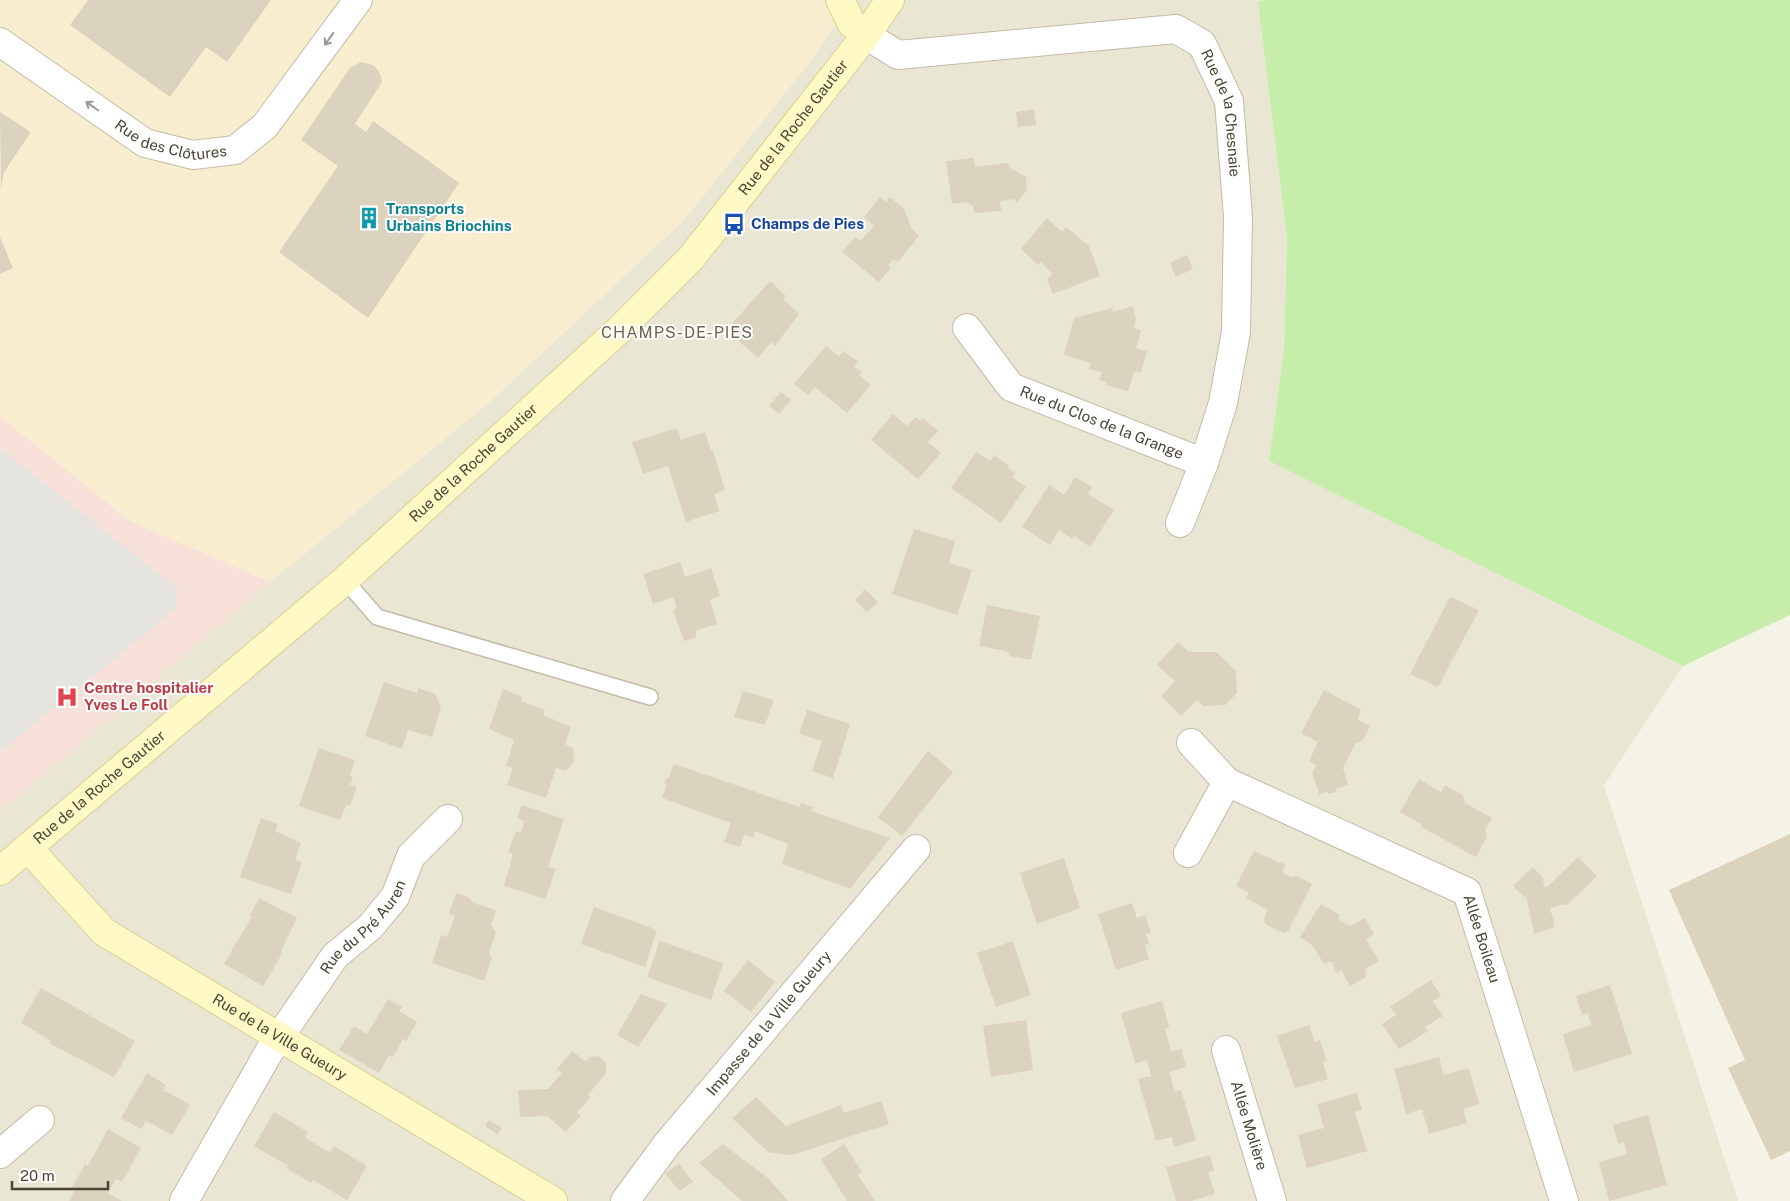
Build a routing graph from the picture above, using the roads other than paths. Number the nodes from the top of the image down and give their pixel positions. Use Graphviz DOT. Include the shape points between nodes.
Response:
graph roads {
  1 [pos="358,0"];
  2 [pos="840,0"];
  3 [pos="890,0"];
  4 [pos="866,35"];
  5 [pos="0,42"];
  6 [pos="967,328"];
  7 [pos="1204,463"];
  8 [pos="1180,523"];
  9 [pos="345,580"];
  10 [pos="650,697"];
  11 [pos="1191,743"];
  12 [pos="1228,782"];
  13 [pos="448,819"];
  14 [pos="28,848"];
  15 [pos="916,849"];
  16 [pos="1188,853"];
  17 [pos="0,871"];
  18 [pos="279,1037"];
  19 [pos="1226,1050"];
  20 [pos="40,1120"];
  21 [pos="0,1154"];
  22 [pos="184,1201"];
  23 [pos="553,1201"];
  24 [pos="625,1201"];
  25 [pos="1272,1201"];
  26 [pos="1564,1201"];
  1 -- 5 [label="street, Rue des Clôtures, one-way" via="265,126 235,150 193,155 145,143"];
  2 -- 4 [label="street" via="852,24"];
  3 -- 4 [label="street, Rue de la Roche Gautier"];
  4 -- 7 [label="street, Rue de la Chesnaie" via="898,55 1176,29 1202,44 1229,101 1238,218 1236,332 1223,404"];
  4 -- 9 [label="street, Rue de la Roche Gautier" via="692,256 540,404"];
  6 -- 7 [label="street, Rue du Clos de la Grange" via="1011,387"];
  7 -- 8 [label="street, Rue de la Chesnaie"];
  9 -- 10 [label="lane" via="376,617"];
  9 -- 14 [label="street, Rue de la Roche Gautier"];
  11 -- 12 [label="street, Allée Boileau"];
  12 -- 16 [label="street"];
  12 -- 26 [label="street, Allée Boileau" via="1467,892"];
  13 -- 18 [label="street, Rue du Pré Auren" via="411,856 395,897 370,927 335,956"];
  14 -- 17 [label="street, Rue de la Roche Gautier"];
  14 -- 18 [label="street, Rue de la Ville Gueury" via="104,932"];
  15 -- 24 [label="street, Impasse de la Ville Gueury" via="666,1144"];
  18 -- 22 [label="street, Rue du Pré Auren"];
  18 -- 23 [label="street, Rue de la Ville Gueury"];
  19 -- 25 [label="street, Allée Molière"];
  20 -- 21 [label="street"];
}
